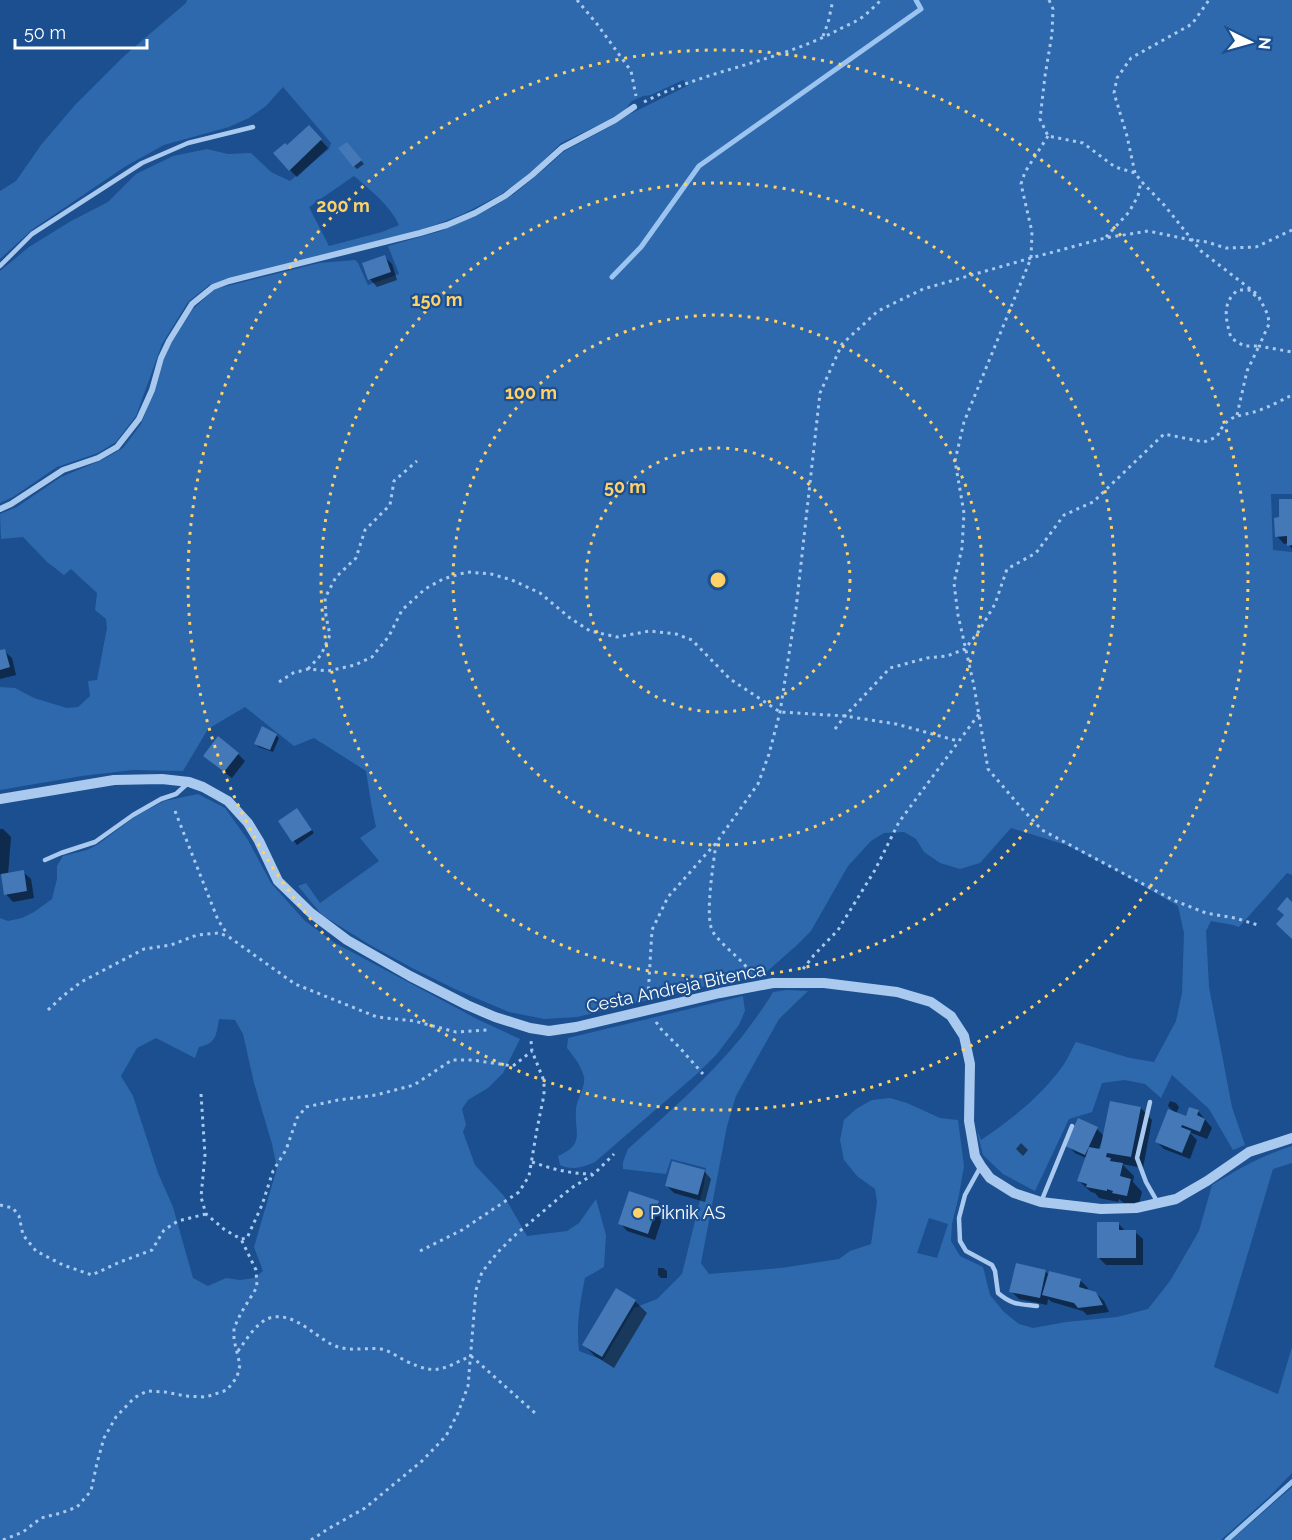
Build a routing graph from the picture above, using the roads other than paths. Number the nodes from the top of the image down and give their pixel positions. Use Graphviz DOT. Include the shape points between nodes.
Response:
graph roads {
  1 [pos="634,107"];
  2 [pos="253,127"];
  3 [pos="0,266"];
  4 [pos="0,509"];
  5 [pos="189,782"];
  6 [pos="0,799"];
  7 [pos="45,860"];
  8 [pos="1150,1102"];
  9 [pos="1072,1126"];
  10 [pos="1292,1138"];
  11 [pos="981,1166"];
  12 [pos="1041,1202"];
  13 [pos="1158,1203"];
  14 [pos="1037,1306"];
  1 -- 4 [label="street" via="562,148 505,196 447,225 213,287 192,304 169,341 139,419 117,447 63,470"];
  2 -- 3 [label="lane" via="189,143 142,163 32,234"];
  5 -- 6 [label="street, Cesta Andreja Bitenca" via="114,780"];
  5 -- 7 [label="lane" via="176,794 133,815 95,842"];
  5 -- 11 [label="street, Cesta Andreja Bitenca" via="228,801 248,823 278,880 310,913 346,940 467,1005 530,1028 549,1031 576,1027 759,985 824,983 897,992 930,1002 951,1016 964,1036 970,1064 969,1121 975,1156"];
  8 -- 13 [label="lane" via="1137,1158"];
  9 -- 12 [label="lane"];
  10 -- 13 [label="street, Cesta Andreja Bitenca" via="1249,1152 1176,1199"];
  11 -- 12 [label="street, Cesta Andreja Bitenca" via="990,1178 1014,1193"];
  11 -- 14 [label="lane" via="965,1195 960,1241 966,1251 992,1265 998,1293 1012,1303"];
  12 -- 13 [label="street, Cesta Andreja Bitenca" via="1101,1209"];
}
